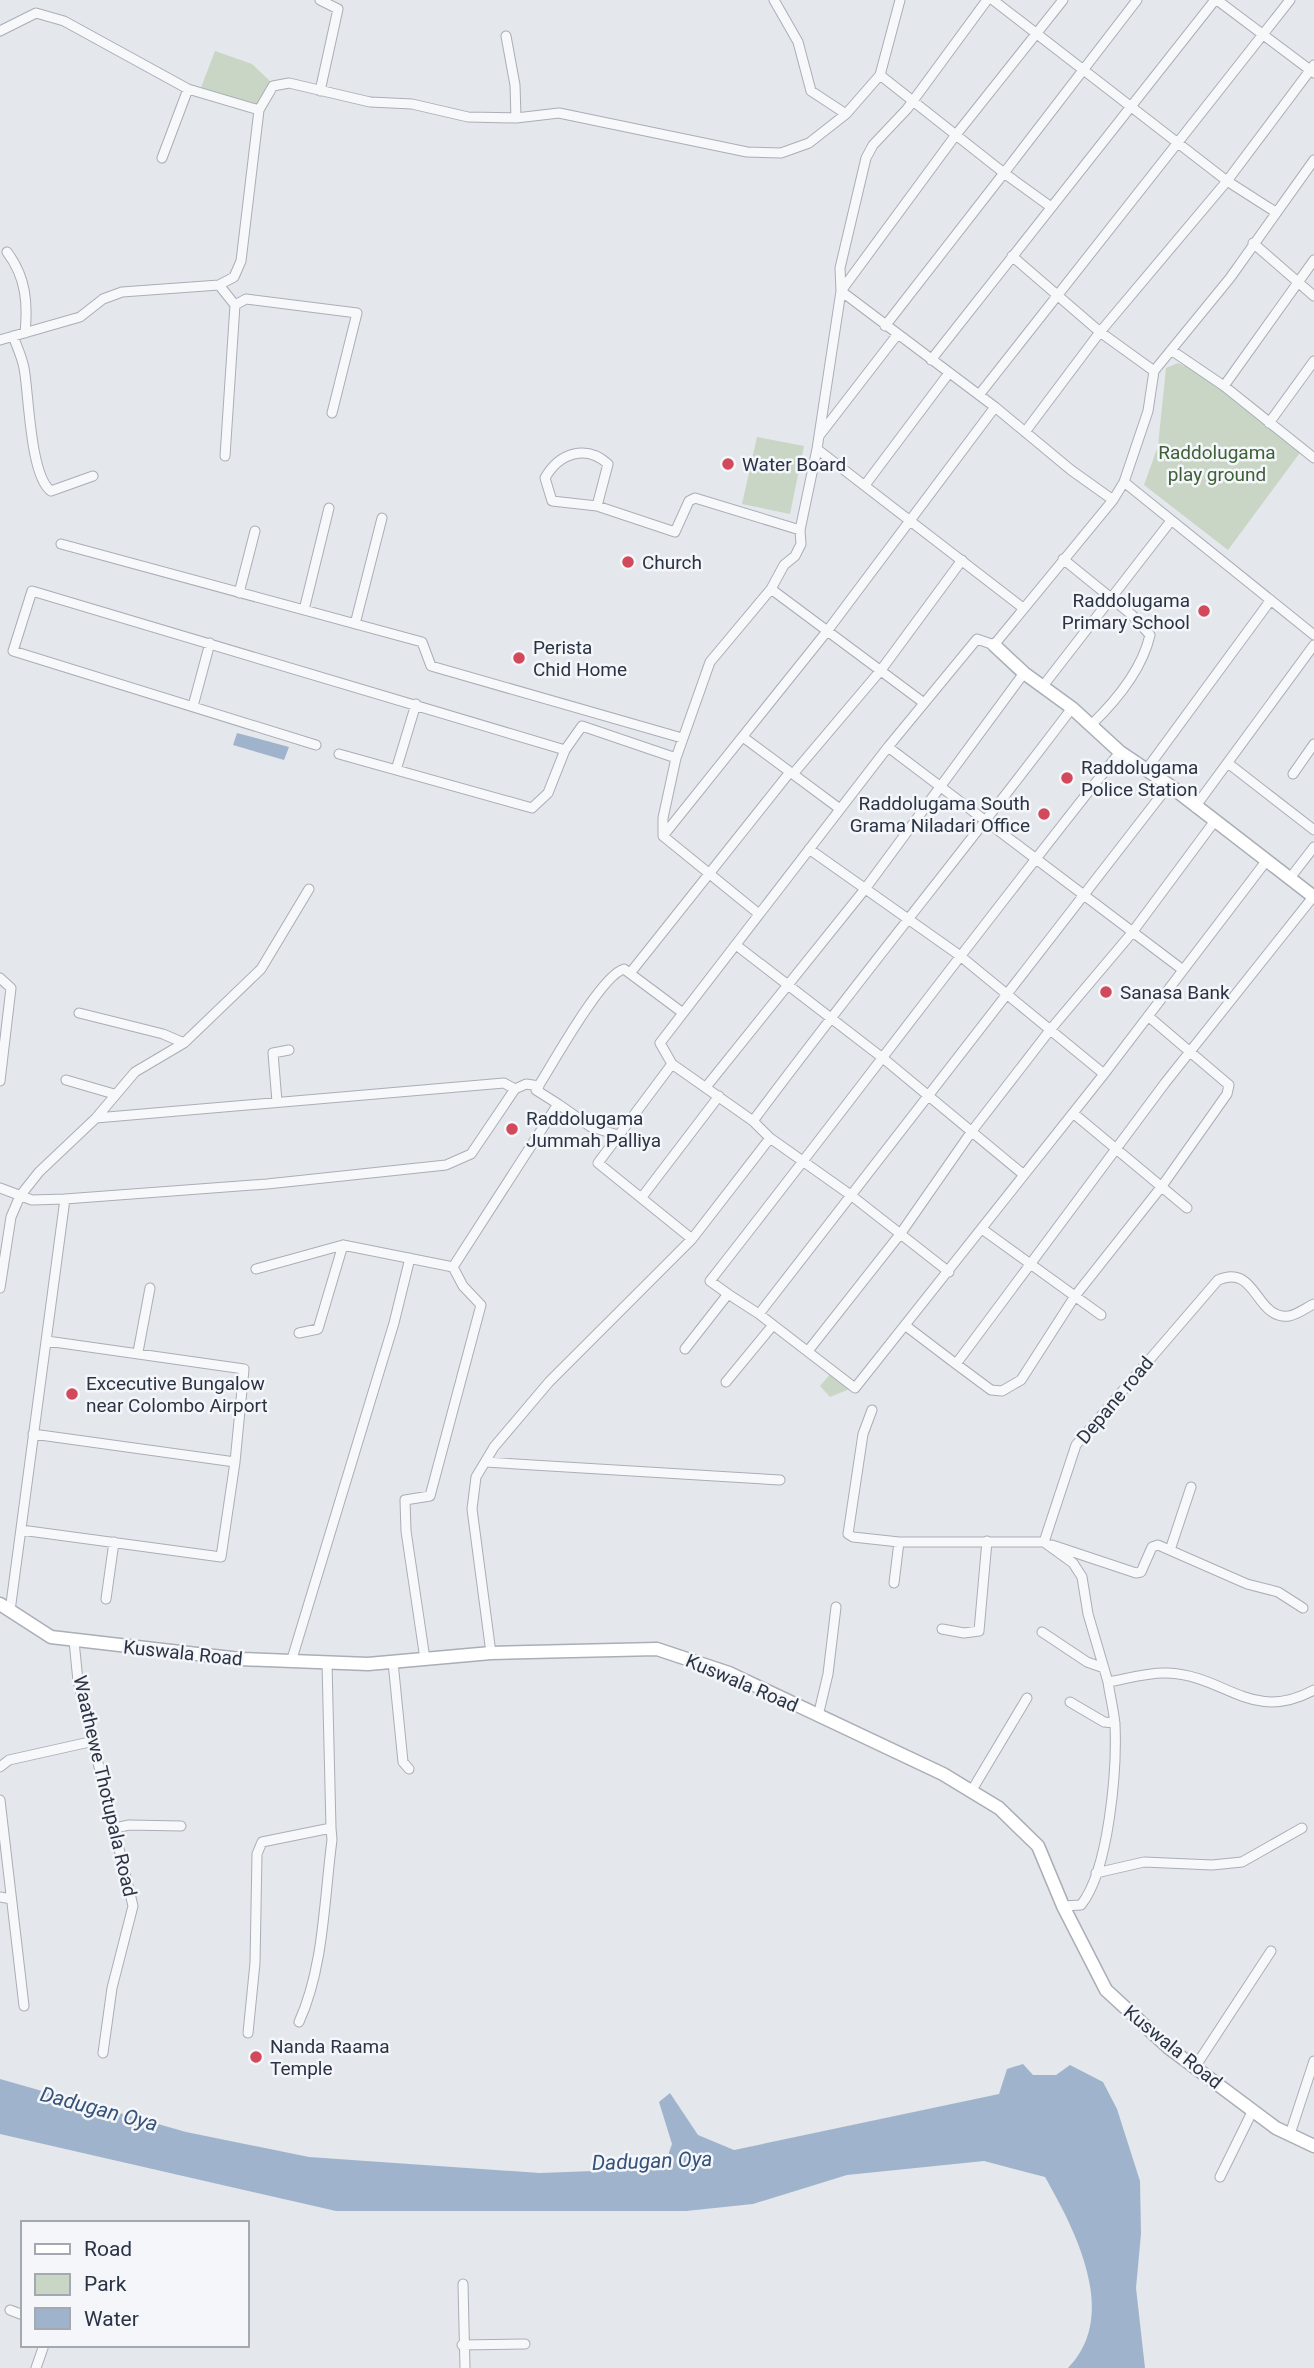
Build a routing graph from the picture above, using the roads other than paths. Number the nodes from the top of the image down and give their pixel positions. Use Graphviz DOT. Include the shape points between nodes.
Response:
graph roads {
  1 [pos="320,0"];
  2 [pos="774,0"];
  3 [pos="900,0"];
  4 [pos="987,0"];
  5 [pos="993,0"];
  6 [pos="1063,0"];
  7 [pos="1137,0"];
  8 [pos="1216,0"];
  9 [pos="1290,0"];
  10 [pos="0,31"];
  11 [pos="1037,33"];
  12 [pos="1263,35"];
  13 [pos="506,36"];
  14 [pos="1084,69"];
  15 [pos="1313,69"];
  16 [pos="880,75"];
  17 [pos="188,89"];
  18 [pos="320,91"];
  19 [pos="912,101"];
  20 [pos="1132,106"];
  21 [pos="259,110"];
  22 [pos="846,114"];
  23 [pos="516,118"];
  24 [pos="955,136"];
  25 [pos="1179,143"];
  26 [pos="162,158"];
  27 [pos="1314,160"];
  28 [pos="1004,173"];
  29 [pos="1227,181"];
  30 [pos="1051,207"];
  31 [pos="1274,211"];
  32 [pos="1253,243"];
  33 [pos="7,252"];
  34 [pos="1012,256"];
  35 [pos="1314,260"];
  36 [pos="1297,282"];
  37 [pos="219,285"];
  38 [pos="841,291"];
  39 [pos="1058,295"];
  40 [pos="1314,296"];
  41 [pos="235,304"];
  42 [pos="885,326"];
  43 [pos="1100,332"];
  44 [pos="25,333"];
  45 [pos="897,335"];
  46 [pos="13,336"];
  47 [pos="0,340"];
  48 [pos="1171,350"];
  49 [pos="931,360"];
  50 [pos="1314,361"];
  51 [pos="1154,371"];
  52 [pos="949,373"];
  53 [pos="1224,386"];
  54 [pos="979,395"];
  55 [pos="995,407"];
  56 [pos="332,413"];
  57 [pos="1269,423"];
  58 [pos="1026,432"];
  59 [pos="817,444"];
  60 [pos="225,456"];
  61 [pos="1314,457"];
  62 [pos="93,476"];
  63 [pos="1124,482"];
  64 [pos="865,485"];
  65 [pos="1113,500"];
  66 [pos="597,506"];
  67 [pos="328,508"];
  68 [pos="382,518"];
  69 [pos="911,522"];
  70 [pos="1170,522"];
  71 [pos="800,530"];
  72 [pos="255,531"];
  73 [pos="61,544"];
  74 [pos="1063,559"];
  75 [pos="962,560"];
  76 [pos="771,589"];
  77 [pos="239,593"];
  78 [pos="1112,601"];
  79 [pos="1270,601"];
  80 [pos="1023,608"];
  81 [pos="303,610"];
  82 [pos="355,624"];
  83 [pos="828,630"];
  84 [pos="1314,635"];
  85 [pos="210,643"];
  86 [pos="994,645"];
  87 [pos="1313,649"];
  88 [pos="881,670"];
  89 [pos="1024,673"];
  90 [pos="1043,686"];
  91 [pos="924,703"];
  92 [pos="416,704"];
  93 [pos="193,706"];
  94 [pos="1072,708"];
  95 [pos="1091,725"];
  96 [pos="743,737"];
  97 [pos="682,738"];
  98 [pos="1314,744"];
  99 [pos="316,745"];
  100 [pos="888,747"];
  101 [pos="565,750"];
  102 [pos="1120,752"];
  103 [pos="339,754"];
  104 [pos="676,758"];
  105 [pos="1229,764"];
  106 [pos="396,770"];
  107 [pos="1146,771"];
  108 [pos="791,773"];
  109 [pos="1293,774"];
  110 [pos="1169,785"];
  111 [pos="941,786"];
  112 [pos="1195,807"];
  113 [pos="840,809"];
  114 [pos="987,821"];
  115 [pos="1213,822"];
  116 [pos="1314,830"];
  117 [pos="663,836"];
  118 [pos="1314,847"];
  119 [pos="809,849"];
  120 [pos="1035,858"];
  121 [pos="1267,860"];
  122 [pos="710,874"];
  123 [pos="1290,878"];
  124 [pos="309,889"];
  125 [pos="865,889"];
  126 [pos="1085,895"];
  127 [pos="1314,897"];
  128 [pos="759,914"];
  129 [pos="910,921"];
  130 [pos="1131,933"];
  131 [pos="736,945"];
  132 [pos="959,955"];
  133 [pos="1183,970"];
  134 [pos="631,972"];
  135 [pos="0,978"];
  136 [pos="787,986"];
  137 [pos="1008,996"];
  138 [pos="79,1013"];
  139 [pos="683,1013"];
  140 [pos="1148,1016"];
  141 [pos="830,1018"];
  142 [pos="1050,1030"];
  143 [pos="3,1041"];
  144 [pos="184,1044"];
  145 [pos="289,1050"];
  146 [pos="1192,1051"];
  147 [pos="884,1059"];
  148 [pos="672,1064"];
  149 [pos="1104,1074"];
  150 [pos="0,1080"];
  151 [pos="66,1080"];
  152 [pos="539,1086"];
  153 [pos="706,1087"];
  154 [pos="516,1089"];
  155 [pos="114,1094"];
  156 [pos="719,1096"];
  157 [pos="930,1097"];
  158 [pos="277,1102"];
  159 [pos="558,1104"];
  160 [pos="1073,1113"];
  161 [pos="96,1118"];
  162 [pos="753,1121"];
  163 [pos="972,1131"];
  164 [pos="618,1135"];
  165 [pos="770,1138"];
  166 [pos="1117,1151"];
  167 [pos="803,1163"];
  168 [pos="1024,1175"];
  169 [pos="1162,1186"];
  170 [pos="0,1188"];
  171 [pos="20,1196"];
  172 [pos="852,1196"];
  173 [pos="642,1197"];
  174 [pos="65,1199"];
  175 [pos="1187,1208"];
  176 [pos="982,1229"];
  177 [pos="901,1233"];
  178 [pos="692,1239"];
  179 [pos="343,1245"];
  180 [pos="410,1258"];
  181 [pos="1032,1265"];
  182 [pos="453,1267"];
  183 [pos="256,1269"];
  184 [pos="949,1272"];
  185 [pos="0,1288"];
  186 [pos="150,1288"];
  187 [pos="728,1294"];
  188 [pos="1075,1296"];
  189 [pos="1314,1304"];
  190 [pos="759,1314"];
  191 [pos="1101,1315"];
  192 [pos="773,1325"];
  193 [pos="905,1326"];
  194 [pos="299,1333"];
  195 [pos="47,1341"];
  196 [pos="685,1349"];
  197 [pos="808,1351"];
  198 [pos="138,1352"];
  199 [pos="956,1364"];
  200 [pos="726,1382"];
  201 [pos="872,1410"];
  202 [pos="33,1434"];
  203 [pos="234,1462"];
  204 [pos="485,1462"];
  205 [pos="780,1480"];
  206 [pos="1191,1487"];
  207 [pos="21,1530"];
  208 [pos="986,1541"];
  209 [pos="114,1542"];
  210 [pos="899,1542"];
  211 [pos="1044,1542"];
  212 [pos="1170,1550"];
  213 [pos="894,1583"];
  214 [pos="106,1599"];
  215 [pos="5,1607"];
  216 [pos="836,1607"];
  217 [pos="1303,1608"];
  218 [pos="942,1629"];
  219 [pos="1042,1632"];
  220 [pos="74,1641"];
  221 [pos="491,1653"];
  222 [pos="425,1659"];
  223 [pos="290,1662"];
  224 [pos="393,1662"];
  225 [pos="327,1663"];
  226 [pos="1104,1668"];
  227 [pos="1108,1682"];
  228 [pos="1314,1690"];
  229 [pos="1027,1698"];
  230 [pos="1070,1702"];
  231 [pos="818,1716"];
  232 [pos="1115,1723"];
  233 [pos="94,1741"];
  234 [pos="0,1767"];
  235 [pos="409,1769"];
  236 [pos="972,1790"];
  237 [pos="0,1800"];
  238 [pos="181,1826"];
  239 [pos="115,1828"];
  240 [pos="331,1828"];
  241 [pos="1302,1828"];
  242 [pos="1096,1873"];
  243 [pos="0,1897"];
  244 [pos="12,1899"];
  245 [pos="1063,1906"];
  246 [pos="1271,1951"];
  247 [pos="24,2006"];
  248 [pos="299,2022"];
  249 [pos="248,2033"];
  250 [pos="103,2053"];
  251 [pos="1314,2061"];
  252 [pos="1195,2067"];
  253 [pos="1253,2110"];
  254 [pos="1290,2134"];
  255 [pos="1314,2146"];
  256 [pos="1220,2177"];
  257 [pos="463,2284"];
  258 [pos="10,2310"];
  259 [pos="21,2314"];
  260 [pos="525,2344"];
  261 [pos="462,2345"];
  262 [pos="43,2347"];
  263 [pos="36,2368"];
  264 [pos="465,2368"];
  1 -- 18 [label="street" via="338,9"];
  2 -- 22 [label="street" via="798,42 811,91"];
  3 -- 16 [label="street"];
  4 -- 19 [label="street"];
  5 -- 11 [label="street"];
  6 -- 11 [label="street"];
  7 -- 14 [label="street"];
  8 -- 12 [label="street"];
  8 -- 20 [label="street"];
  9 -- 12 [label="street"];
  10 -- 17 [label="street" via="36,13 64,20"];
  11 -- 14 [label="street"];
  11 -- 24 [label="street"];
  12 -- 15 [label="street"];
  12 -- 25 [label="street"];
  13 -- 23 [label="street"];
  14 -- 20 [label="street"];
  14 -- 28 [label="street"];
  15 -- 29 [label="street"];
  16 -- 19 [label="street"];
  16 -- 22 [label="street"];
  17 -- 21 [label="street"];
  17 -- 26 [label="street"];
  18 -- 21 [label="street" via="289,83 273,86"];
  18 -- 23 [label="street" via="468,117"];
  19 -- 24 [label="street"];
  19 -- 38 [label="street" via="866,158 840,268"];
  20 -- 25 [label="street"];
  20 -- 30 [label="street"];
  21 -- 37 [label="street" via="241,261 234,277"];
  22 -- 23 [label="street" via="809,143 781,153 747,152 559,113"];
  24 -- 28 [label="street"];
  24 -- 38 [label="street"];
  25 -- 29 [label="street"];
  25 -- 39 [label="street"];
  27 -- 31 [label="street"];
  28 -- 30 [label="street"];
  28 -- 42 [label="street"];
  29 -- 31 [label="street"];
  29 -- 43 [label="street"];
  30 -- 34 [label="street"];
  31 -- 32 [label="street"];
  32 -- 36 [label="street"];
  32 -- 48 [label="street"];
  33 -- 44 [label="street" via="17,265 27,295"];
  34 -- 39 [label="street"];
  34 -- 49 [label="street"];
  35 -- 36 [label="street"];
  36 -- 40 [label="street"];
  36 -- 53 [label="street"];
  37 -- 41 [label="street"];
  37 -- 44 [label="street" via="122,292 103,299 80,317"];
  38 -- 42 [label="street"];
  38 -- 59 [label="street"];
  39 -- 43 [label="street"];
  39 -- 54 [label="street"];
  41 -- 56 [label="street" via="246,299 357,313"];
  41 -- 60 [label="street"];
  42 -- 45 [label="street"];
  43 -- 51 [label="street"];
  43 -- 58 [label="street"];
  44 -- 46 [label="street"];
  45 -- 49 [label="street"];
  45 -- 59 [label="street"];
  46 -- 47 [label="street"];
  46 -- 62 [label="street" via="23,366 37,466 47,489"];
  48 -- 51 [label="street"];
  48 -- 53 [label="street"];
  49 -- 52 [label="street"];
  50 -- 57 [label="street"];
  51 -- 63 [label="street" via="1149,411"];
  52 -- 54 [label="street"];
  52 -- 64 [label="street"];
  53 -- 57 [label="street"];
  54 -- 55 [label="street"];
  55 -- 58 [label="street"];
  55 -- 69 [label="street"];
  57 -- 61 [label="street"];
  58 -- 65 [label="street"];
  59 -- 64 [label="street"];
  59 -- 71 [label="street"];
  63 -- 65 [label="street"];
  63 -- 70 [label="street"];
  64 -- 69 [label="street"];
  65 -- 74 [label="street"];
  66 -- 66 [label="street" via="608,464 598,455 579,451 552,465 545,478 552,501"];
  66 -- 71 [label="street" via="675,531 689,501 695,499"];
  67 -- 81 [label="street"];
  68 -- 82 [label="street"];
  69 -- 75 [label="street"];
  69 -- 83 [label="street"];
  70 -- 78 [label="street"];
  70 -- 79 [label="street" via="1239,572"];
  71 -- 76 [label="street" via="795,556 784,565"];
  72 -- 77 [label="street"];
  73 -- 77 [label="street"];
  74 -- 78 [label="street"];
  74 -- 80 [label="street"];
  75 -- 80 [label="street"];
  75 -- 88 [label="street"];
  76 -- 83 [label="street"];
  76 -- 97 [label="street" via="710,662"];
  77 -- 81 [label="street"];
  78 -- 90 [label="street"];
  78 -- 95 [label="street" via="1150,635 1145,656 1112,705"];
  79 -- 84 [label="street"];
  79 -- 107 [label="street"];
  80 -- 86 [label="street"];
  81 -- 82 [label="street"];
  82 -- 97 [label="street" via="422,642 431,666"];
  83 -- 88 [label="street"];
  83 -- 96 [label="street"];
  85 -- 92 [label="street"];
  85 -- 93 [label="street"];
  85 -- 93 [label="street" via="32,591 13,651"];
  86 -- 89 [label="street"];
  86 -- 91 [label="street" via="977,639"];
  87 -- 105 [label="street"];
  88 -- 91 [label="street"];
  88 -- 108 [label="street"];
  89 -- 90 [label="street"];
  89 -- 111 [label="street"];
  90 -- 94 [label="street"];
  91 -- 100 [label="street"];
  92 -- 101 [label="street"];
  92 -- 106 [label="street"];
  93 -- 99 [label="street"];
  94 -- 95 [label="street"];
  94 -- 114 [label="street"];
  95 -- 102 [label="street"];
  96 -- 108 [label="street"];
  96 -- 117 [label="street"];
  97 -- 104 [label="street"];
  98 -- 109 [label="street"];
  100 -- 111 [label="street"];
  100 -- 113 [label="street"];
  101 -- 104 [label="street" via="582,726"];
  101 -- 106 [label="street" via="548,793 532,808"];
  102 -- 107 [label="street"];
  102 -- 120 [label="street"];
  103 -- 106 [label="street"];
  104 -- 117 [label="street"];
  105 -- 112 [label="street"];
  105 -- 116 [label="street"];
  107 -- 110 [label="street"];
  108 -- 113 [label="street"];
  108 -- 122 [label="street"];
  110 -- 112 [label="street"];
  110 -- 126 [label="street"];
  111 -- 114 [label="street"];
  111 -- 125 [label="street"];
  112 -- 115 [label="street"];
  113 -- 119 [label="street"];
  114 -- 120 [label="street"];
  114 -- 129 [label="street"];
  115 -- 121 [label="street"];
  115 -- 130 [label="street"];
  117 -- 122 [label="street"];
  118 -- 123 [label="street"];
  119 -- 125 [label="street"];
  119 -- 128 [label="street"];
  120 -- 126 [label="street"];
  120 -- 132 [label="street"];
  121 -- 123 [label="street"];
  121 -- 133 [label="street"];
  122 -- 128 [label="street"];
  122 -- 134 [label="street"];
  123 -- 127 [label="street"];
  124 -- 144 [label="street" via="261,969"];
  125 -- 129 [label="street"];
  125 -- 136 [label="street"];
  126 -- 130 [label="street"];
  126 -- 137 [label="street"];
  127 -- 146 [label="street"];
  128 -- 131 [label="street"];
  129 -- 132 [label="street"];
  129 -- 141 [label="street"];
  130 -- 133 [label="street"];
  130 -- 142 [label="street"];
  131 -- 136 [label="street"];
  131 -- 139 [label="street"];
  132 -- 137 [label="street"];
  132 -- 147 [label="street"];
  133 -- 140 [label="street"];
  134 -- 139 [label="street"];
  134 -- 152 [label="street" via="618,971 602,988"];
  135 -- 143 [label="street" via="11,988"];
  136 -- 141 [label="street"];
  136 -- 153 [label="street"];
  137 -- 142 [label="street"];
  137 -- 157 [label="street"];
  138 -- 144 [label="street" via="163,1034"];
  139 -- 148 [label="street" via="660,1043"];
  140 -- 146 [label="street"];
  140 -- 149 [label="street"];
  141 -- 147 [label="street"];
  141 -- 162 [label="street"];
  142 -- 149 [label="street"];
  142 -- 163 [label="street"];
  143 -- 150 [label="street"];
  144 -- 155 [label="street" via="135,1072"];
  145 -- 158 [label="street" via="274,1053"];
  146 -- 166 [label="street"];
  146 -- 169 [label="street" via="1229,1085"];
  147 -- 157 [label="street"];
  147 -- 167 [label="street"];
  148 -- 153 [label="street"];
  148 -- 164 [label="street"];
  149 -- 160 [label="street"];
  151 -- 155 [label="street"];
  152 -- 154 [label="street" via="526,1084"];
  152 -- 159 [label="street" via="536,1090"];
  153 -- 156 [label="street"];
  154 -- 158 [label="street" via="504,1083"];
  154 -- 174 [label="street" via="471,1154 446,1165"];
  155 -- 161 [label="street"];
  156 -- 162 [label="street"];
  156 -- 173 [label="street"];
  157 -- 163 [label="street"];
  157 -- 172 [label="street"];
  158 -- 161 [label="street"];
  159 -- 164 [label="street" via="591,1128"];
  159 -- 182 [label="street"];
  160 -- 166 [label="street"];
  160 -- 168 [label="street"];
  161 -- 171 [label="street"];
  162 -- 165 [label="street"];
  163 -- 168 [label="street"];
  163 -- 177 [label="street"];
  164 -- 173 [label="street" via="598,1163"];
  165 -- 167 [label="street"];
  165 -- 178 [label="street"];
  166 -- 169 [label="street"];
  166 -- 181 [label="street"];
  167 -- 172 [label="street"];
  167 -- 187 [label="street" via="710,1281"];
  168 -- 176 [label="street"];
  169 -- 175 [label="street"];
  169 -- 188 [label="street"];
  170 -- 171 [label="street"];
  171 -- 174 [label="street"];
  171 -- 185 [label="street" via="11,1217"];
  172 -- 177 [label="street"];
  172 -- 190 [label="street"];
  173 -- 178 [label="street"];
  174 -- 195 [label="street"];
  176 -- 181 [label="street"];
  176 -- 184 [label="street"];
  177 -- 184 [label="street"];
  177 -- 197 [label="street"];
  178 -- 204 [label="street" via="550,1382"];
  179 -- 180 [label="street"];
  179 -- 183 [label="street"];
  179 -- 194 [label="street" via="318,1329"];
  180 -- 182 [label="street"];
  180 -- 223 [label="street"];
  181 -- 188 [label="street"];
  181 -- 199 [label="street"];
  182 -- 222 [label="street" via="481,1306 430,1496 405,1500"];
  184 -- 193 [label="street"];
  186 -- 198 [label="street"];
  187 -- 190 [label="street"];
  187 -- 196 [label="street"];
  188 -- 191 [label="street"];
  188 -- 199 [label="street" via="1021,1380 1002,1391 991,1390"];
  189 -- 211 [label="street, Depane road" via="1289,1316 1271,1312 1244,1279 1228,1275 1218,1280 1076,1445"];
  190 -- 192 [label="street"];
  192 -- 197 [label="street"];
  192 -- 200 [label="street"];
  193 -- 197 [label="street" via="856,1388"];
  193 -- 199 [label="street"];
  195 -- 198 [label="street"];
  195 -- 202 [label="street"];
  198 -- 203 [label="street" via="244,1369"];
  201 -- 210 [label="street" via="863,1434 848,1534"];
  202 -- 203 [label="street"];
  202 -- 207 [label="street"];
  203 -- 209 [label="street" via="221,1557"];
  204 -- 205 [label="street"];
  204 -- 221 [label="street" via="476,1477 472,1509"];
  206 -- 212 [label="street"];
  207 -- 209 [label="street"];
  207 -- 215 [label="street"];
  208 -- 210 [label="street"];
  208 -- 211 [label="street"];
  208 -- 218 [label="street" via="979,1631"];
  209 -- 214 [label="street"];
  210 -- 213 [label="street"];
  211 -- 212 [label="street" via="1136,1573 1141,1572 1152,1547"];
  211 -- 226 [label="street" via="1073,1563 1082,1577 1087,1614"];
  212 -- 217 [label="street" via="1247,1584 1278,1592"];
  215 -- 220 [label="street, Kuswala Road" via="51,1637"];
  216 -- 231 [label="street"];
  219 -- 226 [label="street"];
  220 -- 223 [label="street, Kuswala Road"];
  220 -- 233 [label="street, Waathewe Thotupala Road" via="78,1681"];
  221 -- 222 [label="street, Kuswala Road"];
  221 -- 231 [label="street, Kuswala Road" via="657,1649 729,1673"];
  222 -- 224 [label="street, Kuswala Road"];
  223 -- 225 [label="street, Kuswala Road"];
  224 -- 225 [label="street, Kuswala Road"];
  224 -- 235 [label="street" via="403,1762"];
  225 -- 240 [label="street"];
  226 -- 227 [label="street"];
  227 -- 228 [label="street" via="1167,1672 1204,1679 1245,1699 1277,1703"];
  227 -- 232 [label="street"];
  229 -- 236 [label="street"];
  230 -- 232 [label="street" via="1104,1722"];
  231 -- 236 [label="street, Kuswala Road"];
  232 -- 242 [label="street" via="1110,1815"];
  233 -- 234 [label="street" via="9,1760"];
  233 -- 239 [label="street, Waathewe Thotupala Road" via="102,1791"];
  236 -- 245 [label="street, Kuswala Road" via="999,1808 1038,1846"];
  237 -- 244 [label="street"];
  238 -- 239 [label="street"];
  239 -- 250 [label="street, Waathewe Thotupala Road" via="133,1906 112,1987"];
  240 -- 248 [label="street" via="316,1967"];
  240 -- 249 [label="street" via="262,1842 257,1854"];
  241 -- 242 [label="street" via="1242,1863 1144,1861"];
  242 -- 245 [label="street" via="1091,1892 1081,1905"];
  243 -- 244 [label="street"];
  244 -- 247 [label="street"];
  245 -- 252 [label="street, Kuswala Road" via="1106,1990"];
  246 -- 252 [label="street"];
  251 -- 254 [label="street"];
  252 -- 253 [label="street, Kuswala Road"];
  253 -- 254 [label="street, Kuswala Road"];
  253 -- 256 [label="street"];
  254 -- 255 [label="street, Kuswala Road"];
  257 -- 261 [label="street"];
  258 -- 259 [label="street"];
  260 -- 261 [label="street"];
  261 -- 264 [label="street"];
  262 -- 263 [label="street"];
}
